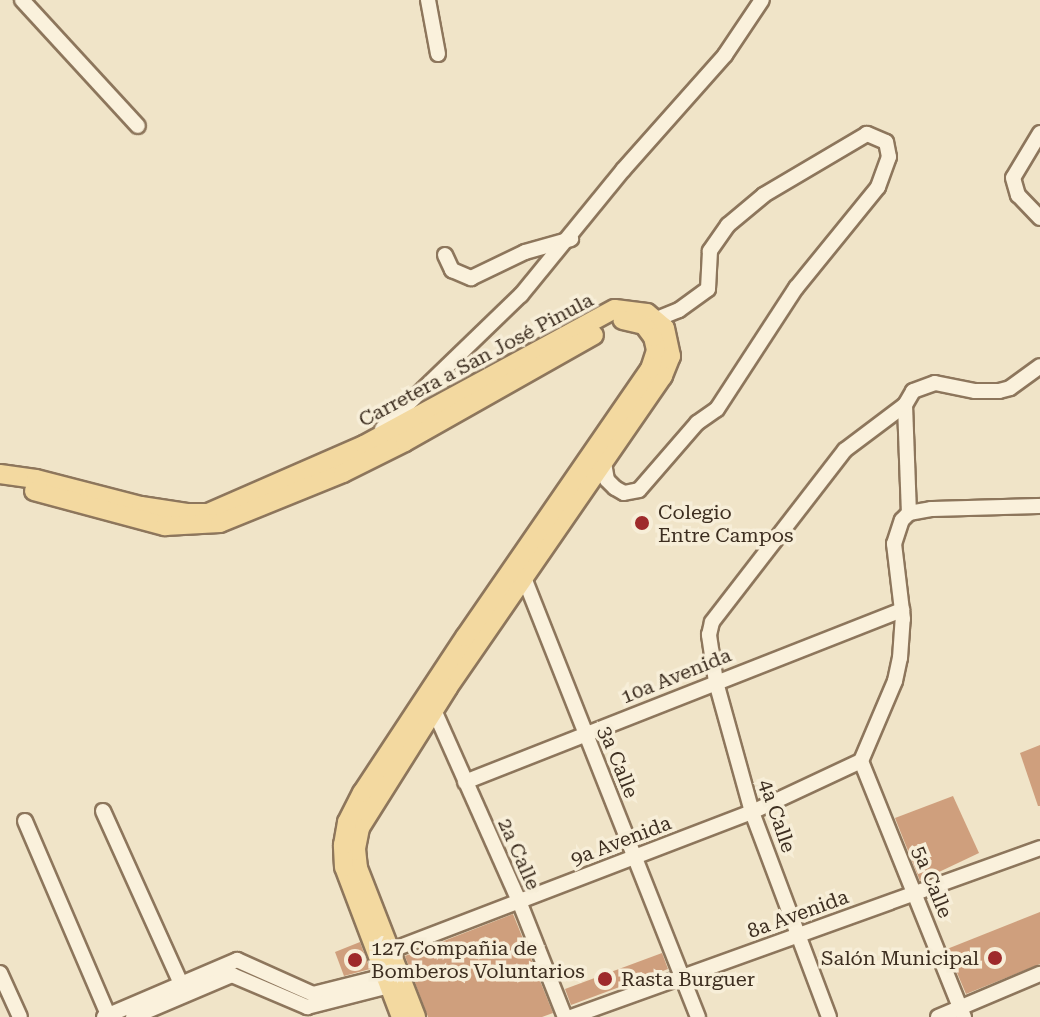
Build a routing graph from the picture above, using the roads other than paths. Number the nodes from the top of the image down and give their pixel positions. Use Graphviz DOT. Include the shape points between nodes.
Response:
graph roads {
  1 [pos="22,0"];
  2 [pos="428,0"];
  3 [pos="762,0"];
  4 [pos="438,54"];
  5 [pos="138,126"];
  6 [pos="1040,133"];
  7 [pos="1040,218"];
  8 [pos="571,238"];
  9 [pos="445,255"];
  10 [pos="657,319"];
  11 [pos="1040,366"];
  12 [pos="905,405"];
  13 [pos="364,445"];
  14 [pos="604,463"];
  15 [pos="0,474"];
  16 [pos="0,485"];
  17 [pos="1040,506"];
  18 [pos="909,513"];
  19 [pos="521,571"];
  20 [pos="902,610"];
  21 [pos="716,682"];
  22 [pos="434,710"];
  23 [pos="585,734"];
  24 [pos="861,761"];
  25 [pos="465,782"];
  26 [pos="103,811"];
  27 [pos="752,812"];
  28 [pos="25,821"];
  29 [pos="1039,847"];
  30 [pos="635,857"];
  31 [pos="359,888"];
  32 [pos="915,893"];
  33 [pos="519,901"];
  34 [pos="798,935"];
  35 [pos="392,950"];
  36 [pos="0,973"];
  37 [pos="1040,974"];
  38 [pos="682,977"];
  39 [pos="387,981"];
  40 [pos="181,984"];
  41 [pos="962,1013"];
  42 [pos="107,1016"];
  43 [pos="20,1017"];
  44 [pos="133,1017"];
  45 [pos="401,1017"];
  46 [pos="416,1017"];
  47 [pos="568,1017"];
  48 [pos="698,1017"];
  49 [pos="829,1017"];
  50 [pos="938,1017"];
  1 -- 5 [label="street"];
  2 -- 4 [label="street"];
  3 -- 8 [label="street" via="725,55"];
  6 -- 7 [label="street" via="1013,178 1018,195"];
  8 -- 9 [label="street" via="525,252 471,278 452,270"];
  8 -- 13 [label="street" via="498,319"];
  10 -- 13 [label="main road, Carretera a San José Pinula" via="637,309 615,309"];
  10 -- 14 [label="main road, Carretera a San José Pinula" via="670,340 670,362"];
  10 -- 14 [label="street" via="708,289 710,251 728,225 764,195 867,134 886,142 889,157 878,187 796,288 717,409 697,423 632,493 607,480"];
  11 -- 12 [label="street" via="999,391 928,383 913,391"];
  12 -- 18 [label="street"];
  12 -- 21 [label="street, 4a Calle" via="845,450 712,622"];
  13 -- 15 [label="main road, Carretera a San José Pinula" via="198,514"];
  14 -- 19 [label="main road, Carretera a San José Pinula"];
  16 -- 19 [label="main road, Carretera a San José Pinula" via="165,526 220,523 405,442 617,321 639,322 655,341 650,369"];
  17 -- 18 [label="street"];
  18 -- 20 [label="street" via="894,544"];
  19 -- 22 [label="main road, Carretera a San José Pinula"];
  19 -- 23 [label="street, 3a Calle"];
  19 -- 31 [label="main road, Carretera a San José Pinula" via="352,811 343,850"];
  20 -- 21 [label="street, 10a Avenida"];
  20 -- 24 [label="street" via="895,681"];
  21 -- 23 [label="street, 10a Avenida"];
  21 -- 27 [label="street, 4a Calle"];
  22 -- 25 [label="street, 2a Calle"];
  22 -- 31 [label="main road, Carretera a San José Pinula" via="360,828"];
  23 -- 25 [label="street, 10a Avenida"];
  23 -- 30 [label="street, 3a Calle"];
  24 -- 27 [label="street, 9a Avenida"];
  24 -- 32 [label="street, 5a Calle"];
  25 -- 33 [label="street, 2a Calle"];
  26 -- 40 [label="street"];
  27 -- 30 [label="street, 9a Avenida"];
  27 -- 34 [label="street, 4a Calle"];
  28 -- 42 [label="street"];
  29 -- 32 [label="street, 8a Avenida"];
  30 -- 33 [label="street, 9a Avenida"];
  30 -- 38 [label="street, 3a Calle"];
  31 -- 35 [label="main road"];
  31 -- 39 [label="main road"];
  32 -- 34 [label="street, 8a Avenida"];
  32 -- 41 [label="street, 5a Calle"];
  33 -- 35 [label="street, 9a Avenida"];
  33 -- 47 [label="street, 2a Calle"];
  34 -- 38 [label="street, 8a Avenida"];
  34 -- 49 [label="street, 4a Calle"];
  35 -- 46 [label="main road"];
  36 -- 43 [label="street"];
  37 -- 41 [label="street"];
  38 -- 47 [label="street, 8a Avenida"];
  38 -- 48 [label="street, 3a Calle"];
  39 -- 40 [label="street" via="313,994 237,960"];
  39 -- 44 [label="street" via="307,1007 232,975"];
  39 -- 45 [label="main road"];
  40 -- 42 [label="street"];
  41 -- 50 [label="street"];
}
